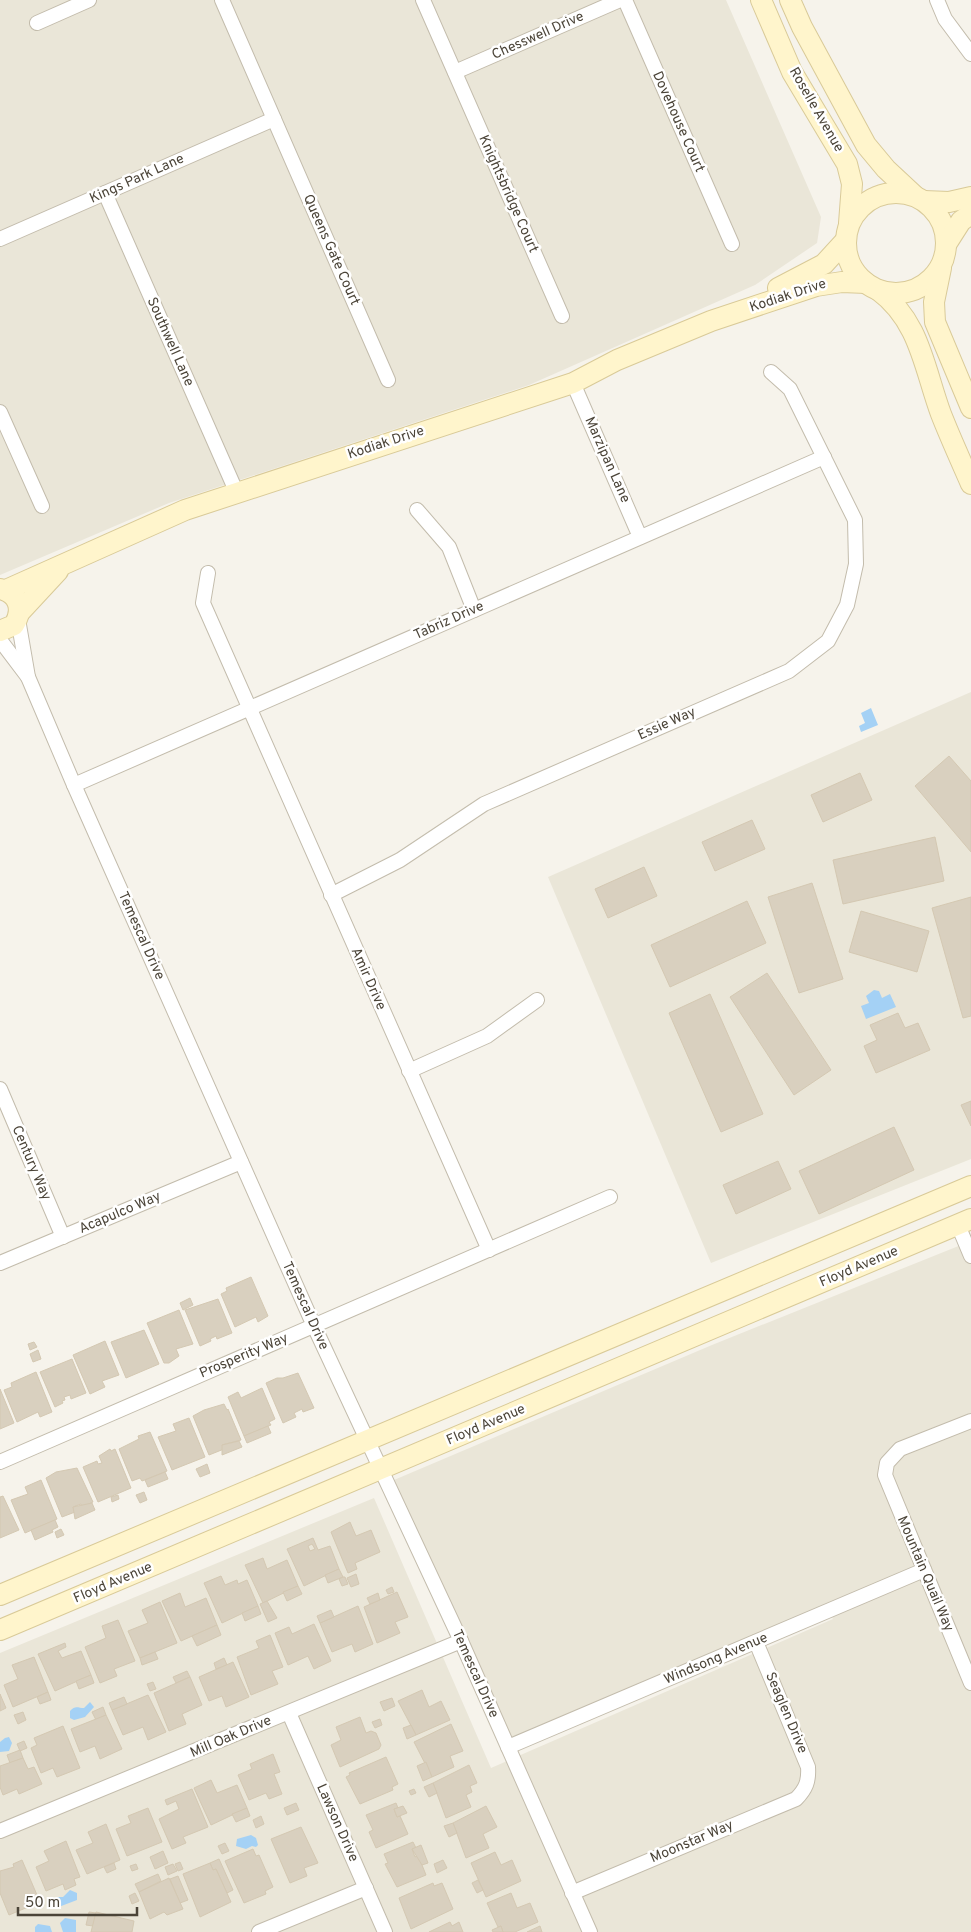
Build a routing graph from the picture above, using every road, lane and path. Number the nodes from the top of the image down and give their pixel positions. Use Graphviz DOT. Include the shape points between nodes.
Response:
graph roads {
  1 [pos="90,0"];
  2 [pos="222,0"];
  3 [pos="423,0"];
  4 [pos="620,0"];
  5 [pos="625,0"];
  6 [pos="761,0"];
  7 [pos="790,0"];
  8 [pos="937,0"];
  9 [pos="37,23"];
  10 [pos="971,54"];
  11 [pos="455,72"];
  12 [pos="274,119"];
  13 [pos="105,193"];
  14 [pos="971,197"];
  15 [pos="920,199"];
  16 [pos="971,214"];
  17 [pos="847,233"];
  18 [pos="0,239"];
  19 [pos="947,243"];
  20 [pos="732,244"];
  21 [pos="942,264"];
  22 [pos="872,286"];
  23 [pos="562,316"];
  24 [pos="711,322"];
  25 [pos="771,372"];
  26 [pos="388,380"];
  27 [pos="573,383"];
  28 [pos="971,408"];
  29 [pos="0,412"];
  30 [pos="824,457"];
  31 [pos="971,484"];
  32 [pos="236,491"];
  33 [pos="42,506"];
  34 [pos="417,510"];
  35 [pos="640,537"];
  36 [pos="61,567"];
  37 [pos="208,574"];
  38 [pos="3,589"];
  39 [pos="474,610"];
  40 [pos="19,615"];
  41 [pos="0,631"];
  42 [pos="0,640"];
  43 [pos="28,678"];
  44 [pos="248,708"];
  45 [pos="74,785"];
  46 [pos="331,895"];
  47 [pos="537,1000"];
  48 [pos="409,1071"];
  49 [pos="0,1089"];
  50 [pos="241,1162"];
  51 [pos="971,1186"];
  52 [pos="610,1197"];
  53 [pos="964,1222"];
  54 [pos="63,1237"];
  55 [pos="489,1250"];
  56 [pos="971,1256"];
  57 [pos="0,1263"];
  58 [pos="314,1326"];
  59 [pos="971,1422"];
  60 [pos="366,1442"];
  61 [pos="0,1462"];
  62 [pos="380,1470"];
  63 [pos="924,1570"];
  64 [pos="0,1595"];
  65 [pos="0,1630"];
  66 [pos="461,1641"];
  67 [pos="756,1642"];
  68 [pos="971,1683"];
  69 [pos="288,1713"];
  70 [pos="508,1747"];
  71 [pos="807,1785"];
  72 [pos="0,1831"];
  73 [pos="366,1888"];
  74 [pos="572,1893"];
  75 [pos="259,1932"];
  76 [pos="385,1932"];
  77 [pos="590,1932"];
  1 -- 9 [label="street"];
  2 -- 12 [label="street, Queens Gate Court"];
  3 -- 11 [label="street, Knightsbridge Court"];
  4 -- 11 [label="street, Chesswell Drive"];
  5 -- 20 [label="street, Dovehouse Court"];
  6 -- 17 [label="street, Roselle Avenue" via="792,72 847,164 852,184"];
  7 -- 15 [label="street, Roselle Avenue" via="865,143 878,162"];
  8 -- 10 [label="street" via="945,19"];
  11 -- 23 [label="street, Knightsbridge Court"];
  12 -- 13 [label="street, Kings Park Lane"];
  12 -- 26 [label="street, Queens Gate Court"];
  13 -- 18 [label="street, Kings Park Lane"];
  13 -- 32 [label="street, Southwell Lane"];
  14 -- 15 [label="street" via="949,202"];
  15 -- 17 [label="street" via="897,192 873,198 859,209"];
  15 -- 19 [label="street" via="942,221"];
  16 -- 19 [label="street" via="961,221"];
  17 -- 22 [label="street" via="849,262"];
  17 -- 24 [label="street, Kodiak Drive" via="824,264"];
  19 -- 21 [label="street"];
  21 -- 22 [label="street" via="932,278 915,290 896,293"];
  21 -- 28 [label="street" via="934,302 935,322"];
  22 -- 24 [label="street, Kodiak Drive" via="826,283"];
  22 -- 31 [label="street" via="894,303 912,328 941,414"];
  24 -- 27 [label="street, Kodiak Drive" via="617,360"];
  25 -- 30 [label="street, Essie Way" via="790,389"];
  27 -- 32 [label="street, Kodiak Drive"];
  27 -- 35 [label="street, Marzipan Lane"];
  29 -- 33 [label="street"];
  30 -- 35 [label="street, Tabriz Drive"];
  30 -- 46 [label="street, Essie Way" via="855,520 856,564 847,605 828,641 789,671 484,804 400,860"];
  32 -- 36 [label="street, Kodiak Drive" via="185,510"];
  34 -- 39 [label="street" via="448,547"];
  35 -- 39 [label="street, Tabriz Drive"];
  36 -- 38 [label="street, Kodiak Drive"];
  36 -- 40 [label="street, Kodiak Drive"];
  37 -- 44 [label="street, Amir Drive" via="203,603"];
  38 -- 40 [label="street" via="16,598"];
  39 -- 44 [label="street, Tabriz Drive"];
  40 -- 41 [label="street, Kodiak Drive" via="8,629"];
  40 -- 43 [label="street, Temescal Drive"];
  42 -- 43 [label="street, Temescal Drive"];
  43 -- 45 [label="street, Temescal Drive"];
  44 -- 45 [label="street, Tabriz Drive"];
  44 -- 46 [label="street, Amir Drive"];
  45 -- 50 [label="street, Temescal Drive"];
  46 -- 48 [label="street, Amir Drive"];
  47 -- 48 [label="street" via="487,1036"];
  48 -- 55 [label="street, Amir Drive"];
  49 -- 54 [label="street, Century Way"];
  50 -- 54 [label="street, Acapulco Way"];
  50 -- 58 [label="street, Temescal Drive"];
  51 -- 60 [label="street"];
  52 -- 55 [label="street, Prosperity Way"];
  53 -- 56 [label="street"];
  53 -- 62 [label="street, Floyd Avenue"];
  54 -- 57 [label="street, Acapulco Way"];
  55 -- 58 [label="street, Prosperity Way"];
  58 -- 60 [label="street, Temescal Drive"];
  58 -- 61 [label="street, Prosperity Way"];
  59 -- 63 [label="street, Mountain Quail Way" via="900,1449 887,1464 886,1482"];
  60 -- 62 [label="street, Temescal Drive"];
  60 -- 64 [label="street"];
  62 -- 65 [label="street, Floyd Avenue"];
  62 -- 66 [label="street, Temescal Drive"];
  63 -- 67 [label="street, Windsong Avenue"];
  63 -- 68 [label="street, Mountain Quail Way"];
  66 -- 69 [label="street, Mill Oak Drive"];
  66 -- 70 [label="street, Temescal Drive"];
  67 -- 70 [label="street, Windsong Avenue"];
  67 -- 71 [label="street, Seaglen Drive" via="808,1767"];
  69 -- 72 [label="street, Mill Oak Drive"];
  69 -- 73 [label="street, Lawson Drive"];
  70 -- 74 [label="street, Temescal Drive"];
  71 -- 74 [label="street, Moonstar Way" via="796,1798"];
  73 -- 75 [label="street"];
  73 -- 76 [label="street, Lawson Drive"];
  74 -- 77 [label="street, Temescal Drive"];
}
